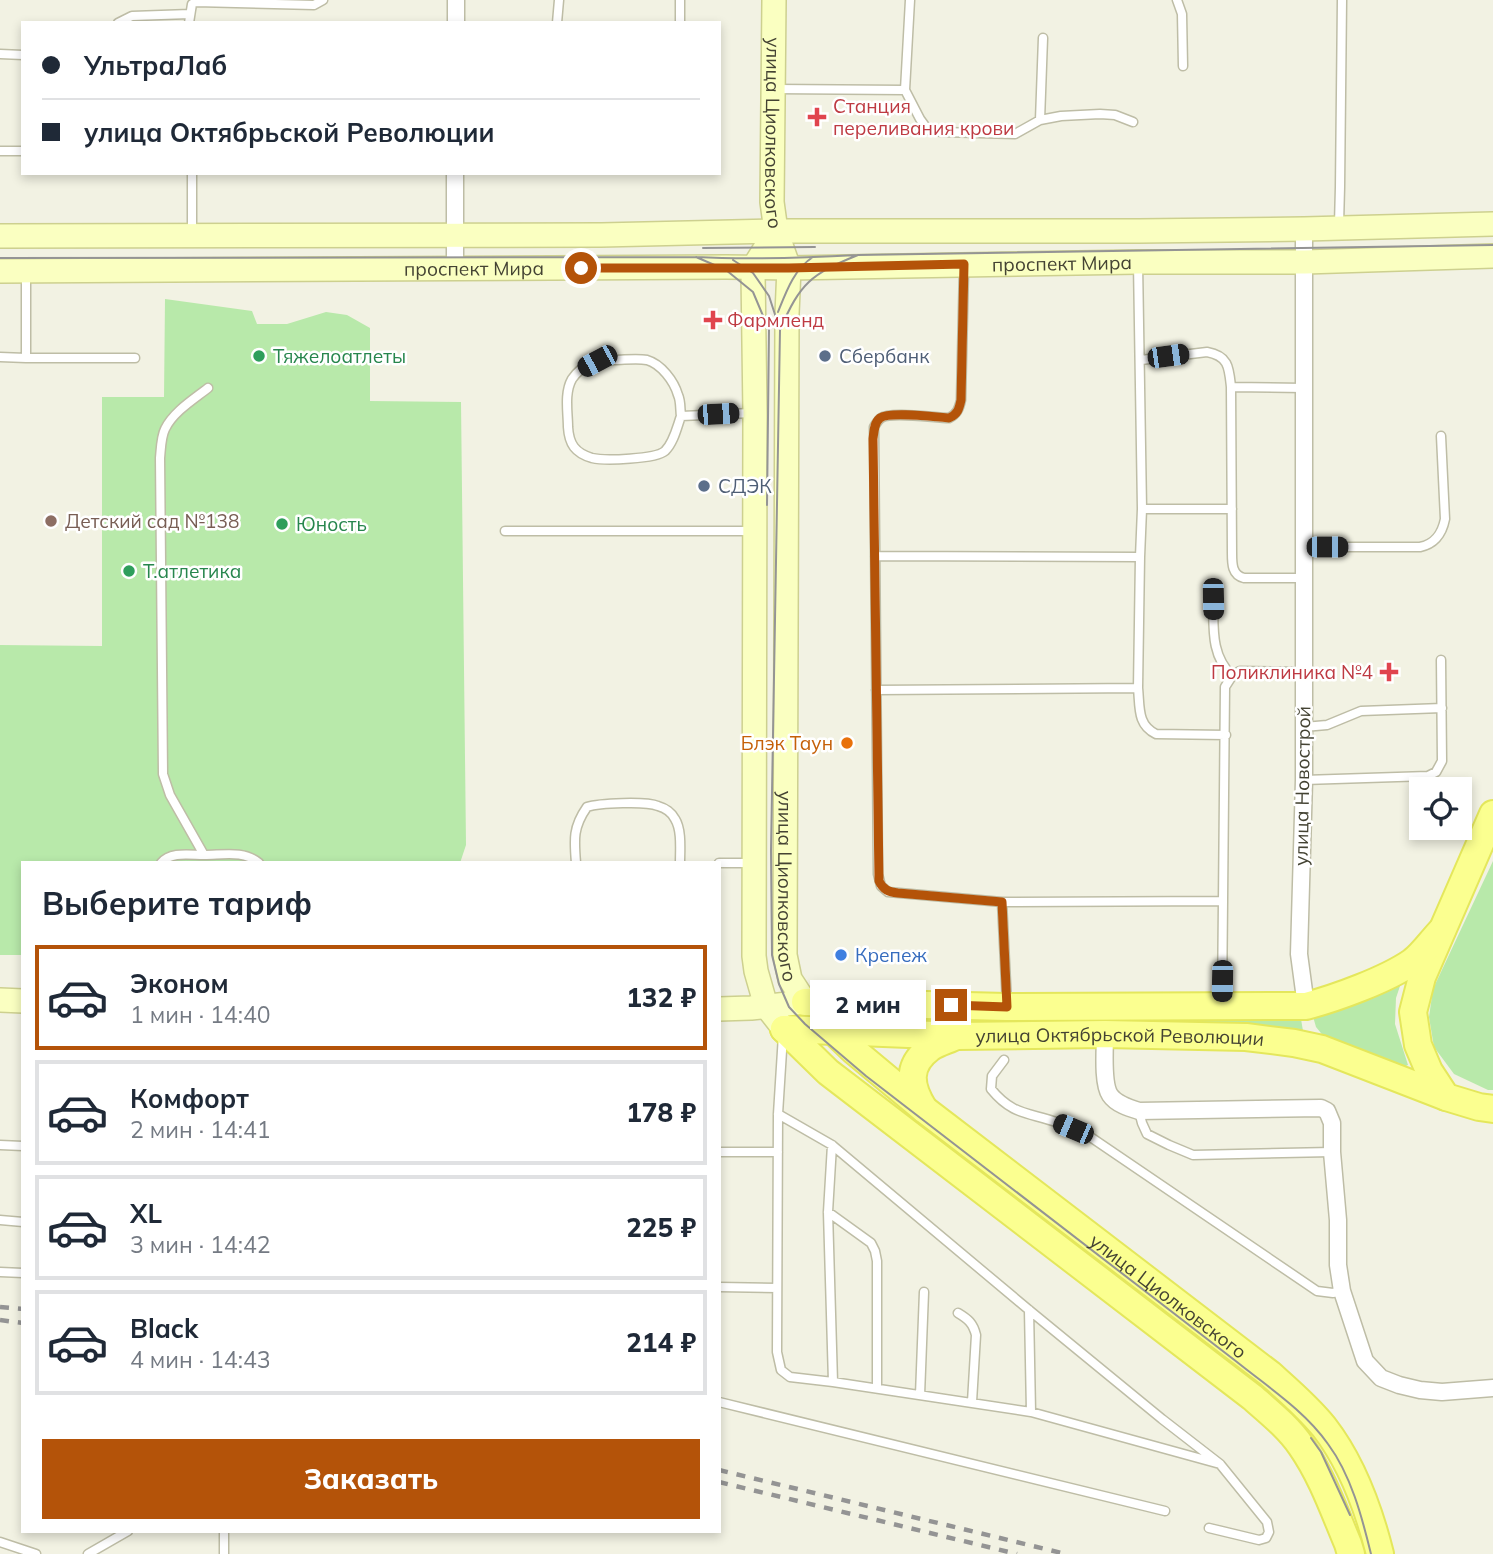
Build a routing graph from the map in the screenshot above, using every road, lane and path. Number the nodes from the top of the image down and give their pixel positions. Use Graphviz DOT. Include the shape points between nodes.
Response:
graph roads {
  1 [pos="323,0"];
  2 [pos="456,0"];
  3 [pos="559,0"];
  4 [pos="680,0"];
  5 [pos="774,0"];
  6 [pos="910,0"];
  7 [pos="1177,0"];
  8 [pos="1342,0"];
  9 [pos="221,1"];
  10 [pos="190,18"];
  11 [pos="122,21"];
  12 [pos="456,21"];
  13 [pos="557,21"];
  14 [pos="680,21"];
  15 [pos="1043,38"];
  16 [pos="0,54"];
  17 [pos="21,55"];
  18 [pos="1183,66"];
  19 [pos="774,89"];
  20 [pos="905,90"];
  21 [pos="1040,120"];
  22 [pos="1133,122"];
  23 [pos="0,151"];
  24 [pos="21,151"];
  25 [pos="192,175"];
  26 [pos="455,175"];
  27 [pos="1493,224"];
  28 [pos="1338,228"];
  29 [pos="1304,229"];
  30 [pos="776,231"];
  31 [pos="455,235"];
  32 [pos="0,236"];
  33 [pos="192,236"];
  34 [pos="1493,256"];
  35 [pos="1138,262"];
  36 [pos="1305,262"];
  37 [pos="964,264"];
  38 [pos="455,268"];
  39 [pos="753,268"];
  40 [pos="789,268"];
  41 [pos="26,270"];
  42 [pos="0,271"];
  43 [pos="0,357"];
  44 [pos="26,358"];
  45 [pos="135,358"];
  46 [pos="1140,360"];
  47 [pos="1231,387"];
  48 [pos="208,388"];
  49 [pos="1304,388"];
  50 [pos="755,414"];
  51 [pos="681,416"];
  52 [pos="1441,436"];
  53 [pos="1142,509"];
  54 [pos="1231,509"];
  55 [pos="505,531"];
  56 [pos="755,531"];
  57 [pos="1304,547"];
  58 [pos="875,556"];
  59 [pos="1140,557"];
  60 [pos="1304,578"];
  61 [pos="1213,599"];
  62 [pos="1441,660"];
  63 [pos="1303,672"];
  64 [pos="1232,676"];
  65 [pos="1138,688"];
  66 [pos="876,690"];
  67 [pos="1442,708"];
  68 [pos="1304,727"];
  69 [pos="1226,735"];
  70 [pos="1304,780"];
  71 [pos="1493,814"];
  72 [pos="204,855"];
  73 [pos="162,861"];
  74 [pos="257,861"];
  75 [pos="576,861"];
  76 [pos="680,861"];
  77 [pos="755,862"];
  78 [pos="721,863"];
  79 [pos="1223,901"];
  80 [pos="1002,902"];
  81 [pos="1441,930"];
  82 [pos="0,1000"];
  83 [pos="21,1001"];
  84 [pos="805,1002"];
  85 [pos="766,1006"];
  86 [pos="1306,1006"];
  87 [pos="1007,1007"];
  88 [pos="1103,1007"];
  89 [pos="1222,1007"];
  90 [pos="721,1009"];
  91 [pos="783,1028"];
  92 [pos="832,1031"];
  93 [pos="1105,1034"];
  94 [pos="958,1036"];
  95 [pos="1004,1060"];
  96 [pos="1446,1097"];
  97 [pos="1493,1109"];
  98 [pos="925,1110"];
  99 [pos="1139,1111"];
  100 [pos="778,1114"];
  101 [pos="0,1145"];
  102 [pos="832,1145"];
  103 [pos="21,1146"];
  104 [pos="721,1152"];
  105 [pos="778,1152"];
  106 [pos="1332,1152"];
  107 [pos="828,1212"];
  108 [pos="0,1220"];
  109 [pos="21,1222"];
  110 [pos="0,1272"];
  111 [pos="21,1273"];
  112 [pos="721,1287"];
  113 [pos="777,1288"];
  114 [pos="1342,1291"];
  115 [pos="924,1292"];
  116 [pos="1029,1310"];
  117 [pos="958,1313"];
  118 [pos="833,1382"];
  119 [pos="877,1388"];
  120 [pos="1493,1388"];
  121 [pos="920,1395"];
  122 [pos="721,1402"];
  123 [pos="972,1402"];
  124 [pos="1031,1412"];
  125 [pos="1220,1464"];
  126 [pos="1165,1511"];
  127 [pos="1209,1528"];
  128 [pos="125,1533"];
  129 [pos="224,1533"];
  130 [pos="0,1542"];
  131 [pos="1349,1549"];
  132 [pos="36,1554"];
  133 [pos="88,1554"];
  134 [pos="224,1554"];
  135 [pos="1380,1554"];
  1 -- 9 [label="lane" via="314,5"];
  2 -- 12 [label="street"];
  3 -- 13 [label="lane"];
  4 -- 14 [label="lane"];
  5 -- 19 [label="main road, улица Циолковского"];
  6 -- 20 [label="lane"];
  7 -- 18 [label="lane" via="1182,14"];
  8 -- 28 [label="lane"];
  9 -- 10 [label="lane" via="195,2"];
  10 -- 11 [label="lane" via="132,16"];
  15 -- 21 [label="lane"];
  16 -- 17 [label="lane"];
  19 -- 20 [label="lane"];
  19 -- 30 [label="main road, улица Циолковского" via="772,202"];
  20 -- 21 [label="lane" via="928,130 1015,134"];
  21 -- 22 [label="lane" via="1100,114"];
  23 -- 24 [label="lane"];
  25 -- 33 [label="lane"];
  26 -- 31 [label="street"];
  27 -- 28 [label="main road, проспект Мира"];
  28 -- 29 [label="main road, проспект Мира"];
  29 -- 30 [label="main road, проспект Мира"];
  29 -- 36 [label="street, улица Новострой"];
  30 -- 31 [label="main road, проспект Мира"];
  30 -- 39 [label="main road"];
  30 -- 40 [label="main road, улица Циолковского"];
  31 -- 33 [label="main road, проспект Мира"];
  31 -- 38 [label="street"];
  32 -- 33 [label="main road, проспект Мира"];
  34 -- 36 [label="main road, проспект Мира"];
  35 -- 36 [label="main road, проспект Мира"];
  35 -- 37 [label="main road, проспект Мира"];
  35 -- 46 [label="lane"];
  36 -- 49 [label="street, улица Новострой"];
  37 -- 40 [label="main road, проспект Мира"];
  37 -- 58 [label="lane" via="959,410 949,418 884,416 874,427"];
  38 -- 39 [label="main road, проспект Мира"];
  38 -- 41 [label="main road, проспект Мира"];
  39 -- 40 [label="main road, проспект Мира"];
  39 -- 50 [label="main road, улица Циолковского"];
  40 -- 84 [label="main road, улица Циолковского" via="785,954 790,979"];
  41 -- 42 [label="main road, проспект Мира"];
  41 -- 44 [label="lane"];
  43 -- 44 [label="lane"];
  44 -- 45 [label="lane"];
  46 -- 47 [label="lane" via="1196,352 1217,354 1230,369"];
  46 -- 53 [label="lane"];
  47 -- 49 [label="lane"];
  47 -- 54 [label="lane"];
  48 -- 72 [label="lane" via="165,429 160,458 163,774"];
  49 -- 57 [label="street, улица Новострой"];
  50 -- 51 [label="lane"];
  50 -- 56 [label="main road, улица Циолковского"];
  51 -- 51 [label="lane" via="672,383 646,360 597,361 583,368 569,388 571,445 576,452 597,459 650,457 664,452"];
  52 -- 57 [label="lane" via="1445,519 1429,545"];
  53 -- 54 [label="lane"];
  53 -- 59 [label="lane"];
  54 -- 60 [label="lane" via="1232,565 1238,576"];
  55 -- 56 [label="lane"];
  56 -- 77 [label="main road, улица Циолковского"];
  57 -- 60 [label="street, улица Новострой"];
  58 -- 59 [label="lane"];
  58 -- 66 [label="lane"];
  59 -- 65 [label="lane"];
  60 -- 63 [label="street, улица Новострой"];
  61 -- 64 [label="lane" via="1214,642"];
  62 -- 67 [label="lane"];
  63 -- 64 [label="lane" via="1240,671"];
  63 -- 68 [label="street, улица Новострой"];
  64 -- 69 [label="lane" via="1225,687"];
  65 -- 66 [label="lane"];
  65 -- 69 [label="lane" via="1147,730"];
  66 -- 80 [label="lane" via="881,886 888,892"];
  67 -- 68 [label="lane" via="1361,711 1327,725"];
  67 -- 70 [label="lane" via="1442,761 1433,774"];
  68 -- 70 [label="street, улица Новострой"];
  69 -- 79 [label="lane"];
  70 -- 86 [label="street, улица Новострой" via="1299,954"];
  71 -- 81 [label="main road"];
  72 -- 73 [label="lane" via="173,855"];
  72 -- 74 [label="lane" via="245,855"];
  75 -- 76 [label="lane" via="575,832 587,807 645,804 657,805 677,821"];
  77 -- 78 [label="lane"];
  77 -- 85 [label="main road, улица Циолковского" via="754,956"];
  79 -- 80 [label="lane"];
  79 -- 89 [label="lane"];
  80 -- 87 [label="lane"];
  81 -- 86 [label="main road, улица Октябрьской Революции" via="1413,961 1344,994"];
  81 -- 96 [label="main road" via="1413,1012 1418,1045"];
  82 -- 83 [label="main road"];
  84 -- 85 [label="main road, улица Октябрьской Революции"];
  84 -- 87 [label="main road, улица Октябрьской Революции"];
  84 -- 92 [label="street, улица Циолковского"];
  85 -- 90 [label="main road, улица Октябрьской Революции"];
  85 -- 91 [label="main road, улица Циолковского"];
  86 -- 89 [label="main road, улица Октябрьской Революции"];
  87 -- 88 [label="main road, улица Октябрьской Революции"];
  88 -- 89 [label="main road, улица Октябрьской Революции"];
  88 -- 93 [label="main road"];
  91 -- 92 [label="main road, улица Октябрьской Революции"];
  91 -- 100 [label="lane"];
  91 -- 131 [label="main road, улица Циолковского" via="828,1072 1283,1424 1316,1470"];
  92 -- 94 [label="main road, улица Октябрьской Революции"];
  92 -- 98 [label="main road, улица Циолковского"];
  93 -- 94 [label="main road, улица Октябрьской Революции"];
  93 -- 96 [label="main road, улица Октябрьской Революции" via="1246,1037 1294,1043 1322,1049"];
  93 -- 99 [label="street" via="1105,1077 1110,1095"];
  94 -- 98 [label="main road" via="931,1047 914,1069 916,1096"];
  95 -- 114 [label="lane" via="992,1076 991,1089 1000,1100 1019,1112 1089,1136 1317,1291"];
  96 -- 97 [label="main road, улица Октябрьской Революции"];
  98 -- 135 [label="main road, улица Циолковского" via="1303,1403 1344,1458 1368,1512"];
  99 -- 106 [label="lane" via="1147,1134 1193,1155"];
  99 -- 106 [label="street" via="1321,1108 1331,1117"];
  100 -- 102 [label="lane"];
  100 -- 105 [label="lane"];
  101 -- 103 [label="lane"];
  102 -- 107 [label="lane"];
  102 -- 116 [label="lane"];
  104 -- 105 [label="lane"];
  105 -- 113 [label="lane"];
  106 -- 114 [label="street"];
  107 -- 118 [label="lane"];
  107 -- 119 [label="lane" via="871,1243 875,1251"];
  108 -- 109 [label="lane"];
  110 -- 111 [label="lane"];
  112 -- 113 [label="lane"];
  113 -- 118 [label="lane" via="781,1370 790,1377"];
  114 -- 120 [label="street" via="1365,1361 1381,1378 1442,1392"];
  115 -- 121 [label="lane"];
  116 -- 124 [label="lane"];
  116 -- 125 [label="lane"];
  117 -- 123 [label="lane" via="974,1326 976,1335"];
  118 -- 119 [label="lane"];
  119 -- 121 [label="lane"];
  121 -- 123 [label="lane"];
  122 -- 126 [label="lane"];
  123 -- 124 [label="lane"];
  124 -- 125 [label="lane"];
  125 -- 127 [label="lane" via="1267,1522 1269,1532 1259,1540"];
  128 -- 133 [label="lane"];
  129 -- 134 [label="lane"];
  130 -- 132 [label="lane"];
}
